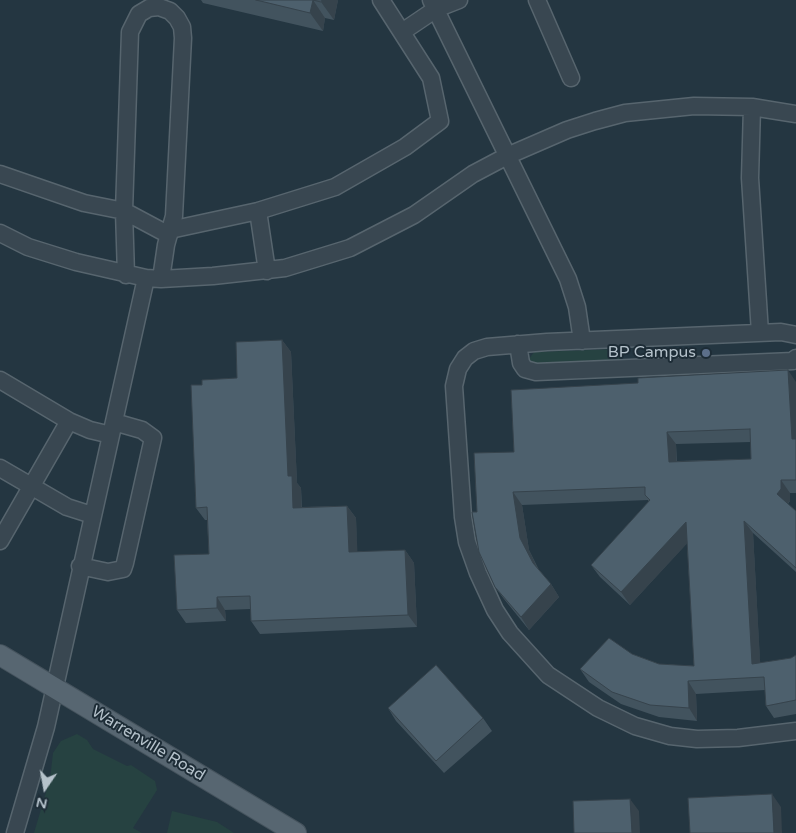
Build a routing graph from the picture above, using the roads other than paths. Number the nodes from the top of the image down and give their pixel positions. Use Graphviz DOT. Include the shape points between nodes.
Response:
graph roads {
  1 [pos="381,0"];
  2 [pos="459,0"];
  3 [pos="537,0"];
  4 [pos="434,5"];
  5 [pos="402,32"];
  6 [pos="571,78"];
  7 [pos="752,107"];
  8 [pos="796,114"];
  9 [pos="507,156"];
  10 [pos="0,174"];
  11 [pos="124,211"];
  12 [pos="258,211"];
  13 [pos="169,232"];
  14 [pos="0,233"];
  15 [pos="267,271"];
  16 [pos="126,275"];
  17 [pos="154,278"];
  18 [pos="760,333"];
  19 [pos="796,335"];
  20 [pos="633,339"];
  21 [pos="582,341"];
  22 [pos="518,344"];
  23 [pos="796,358"];
  24 [pos="634,368"];
  25 [pos="0,380"];
  26 [pos="69,421"];
  27 [pos="113,428"];
  28 [pos="0,468"];
  29 [pos="32,487"];
  30 [pos="92,515"];
  31 [pos="0,541"];
  32 [pos="80,566"];
  33 [pos="0,655"];
  34 [pos="55,688"];
  35 [pos="796,731"];
  36 [pos="15,833"];
  37 [pos="296,833"];
  1 -- 5 [label="street"];
  2 -- 4 [label="street"];
  3 -- 6 [label="street"];
  4 -- 5 [label="street"];
  4 -- 9 [label="street"];
  5 -- 12 [label="street" via="431,78 440,121 405,147 335,187"];
  7 -- 8 [label="street"];
  7 -- 9 [label="street" via="694,106 625,113 567,130"];
  7 -- 18 [label="street" via="750,178"];
  9 -- 15 [label="street" via="473,174 414,215 358,244 301,264"];
  9 -- 21 [label="street" via="568,279 577,307"];
  10 -- 11 [label="street" via="84,203"];
  11 -- 13 [label="street"];
  11 -- 13 [label="street" via="130,32 138,14 148,8 159,7 177,18 183,38 174,216"];
  11 -- 16 [label="street"];
  12 -- 13 [label="street"];
  12 -- 15 [label="street"];
  13 -- 17 [label="street"];
  14 -- 16 [label="street" via="28,247"];
  15 -- 17 [label="street"];
  16 -- 17 [label="street"];
  17 -- 27 [label="street"];
  18 -- 19 [label="street"];
  18 -- 20 [label="street"];
  20 -- 21 [label="street"];
  20 -- 24 [label="street"];
  21 -- 22 [label="street"];
  22 -- 24 [label="street" via="521,363 530,371"];
  22 -- 35 [label="street" via="487,347 469,354 458,369 454,386 467,542 486,592 510,633 548,675 598,708 635,726 670,736 697,739"];
  23 -- 24 [label="street"];
  25 -- 26 [label="street"];
  26 -- 27 [label="street" via="90,430"];
  26 -- 29 [label="street"];
  27 -- 30 [label="street"];
  27 -- 32 [label="street" via="142,430 152,438 126,563 123,569 108,572"];
  28 -- 29 [label="street"];
  29 -- 30 [label="street" via="67,507"];
  29 -- 31 [label="street"];
  30 -- 32 [label="street"];
  32 -- 34 [label="street"];
  33 -- 34 [label="main road, Warrenville Road"];
  34 -- 36 [label="street"];
  34 -- 37 [label="main road, Warrenville Road"];
}
